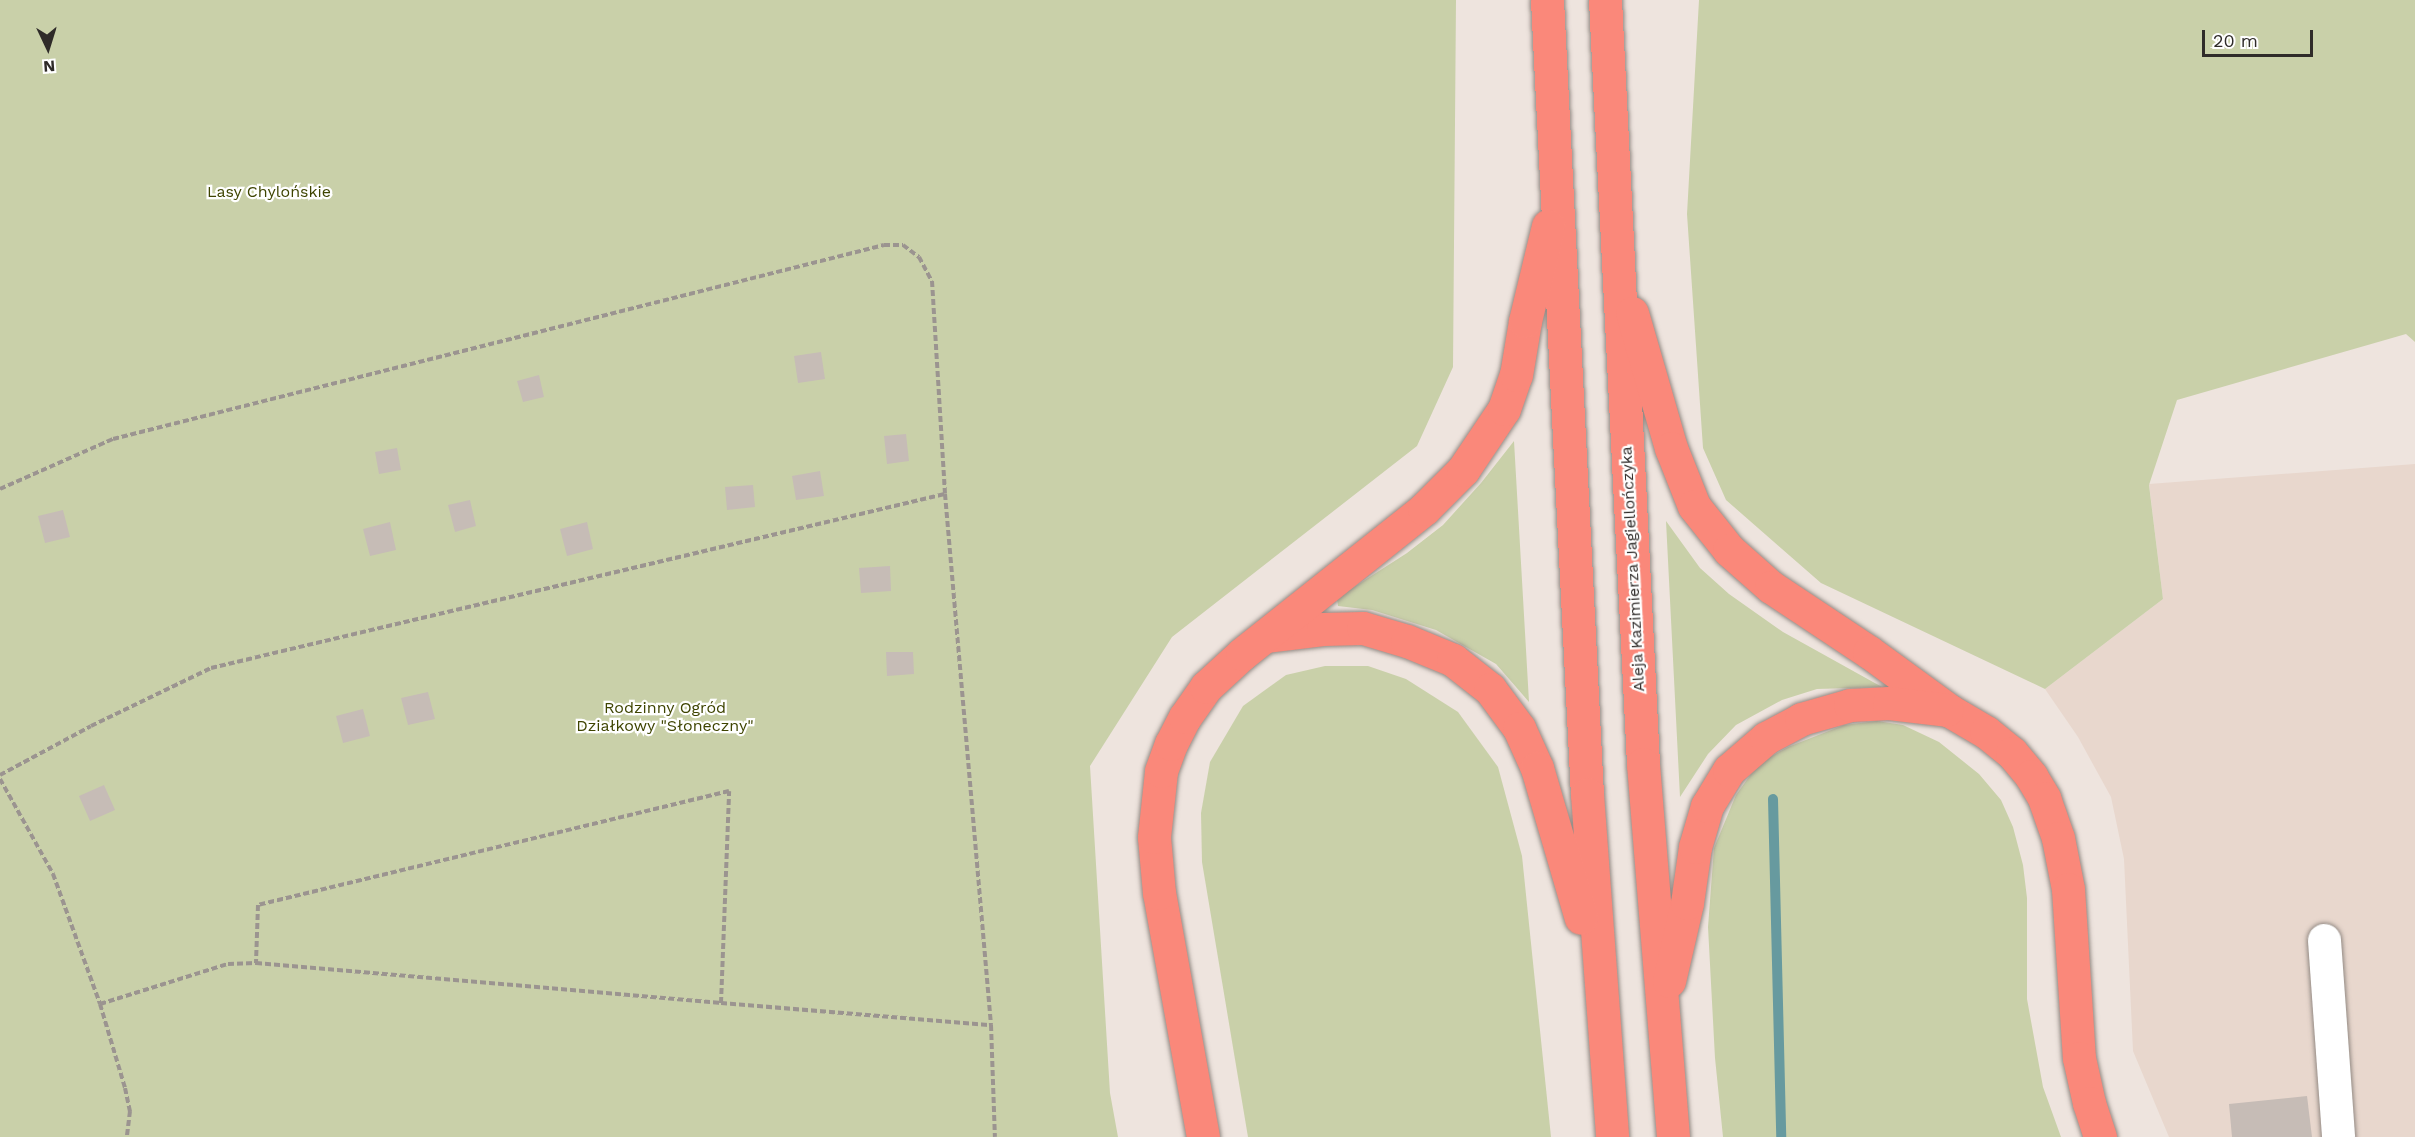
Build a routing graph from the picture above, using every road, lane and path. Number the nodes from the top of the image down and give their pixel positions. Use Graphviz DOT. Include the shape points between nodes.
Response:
graph roads {
  1 [pos="1547,0"];
  2 [pos="1605,0"];
  3 [pos="1557,193"];
  4 [pos="1617,260"];
  5 [pos="0,489"];
  6 [pos="945,494"];
  7 [pos="1268,636"];
  8 [pos="1950,711"];
  9 [pos="0,777"];
  10 [pos="2324,940"];
  11 [pos="256,963"];
  12 [pos="1599,977"];
  13 [pos="721,1003"];
  14 [pos="100,1004"];
  15 [pos="1662,1012"];
  16 [pos="991,1025"];
  17 [pos="127,1137"];
  18 [pos="994,1137"];
  19 [pos="1203,1137"];
  20 [pos="1612,1137"];
  21 [pos="1673,1137"];
  22 [pos="2100,1137"];
  23 [pos="2338,1137"];
  1 -- 3 [label="highway"];
  2 -- 4 [label="highway, Aleja Kazimierza Jagiellończyka"];
  3 -- 7 [label="highway" via="1525,321 1516,375 1504,409 1486,438 1424,509"];
  3 -- 12 [label="highway"];
  4 -- 8 [label="highway" via="1671,448 1694,506 1729,550 1770,587"];
  4 -- 15 [label="highway, Aleja Kazimierza Jagiellończyka" via="1643,764"];
  5 -- 6 [label="path" via="124,436 872,248 903,244 919,257 932,281"];
  6 -- 9 [label="path" via="211,668 91,726"];
  6 -- 16 [label="path"];
  7 -- 12 [label="highway" via="1323,628 1363,628 1453,660 1490,689 1519,728 1537,768"];
  7 -- 19 [label="highway" via="1206,687 1185,717 1161,771 1156,805 1154,837 1159,893"];
  8 -- 15 [label="highway" via="1889,703 1850,705 1801,719 1766,738 1730,770 1707,806 1695,847 1688,903"];
  8 -- 22 [label="highway" via="2012,753 2044,798 2058,838 2068,889 2079,1058"];
  9 -- 14 [label="path" via="53,874"];
  10 -- 23 [label="lane"];
  11 -- 13 [label="path"];
  11 -- 13 [label="path" via="258,905 729,791"];
  11 -- 14 [label="path" via="228,964"];
  12 -- 20 [label="highway"];
  13 -- 16 [label="path"];
  14 -- 17 [label="path" via="126,1088 130,1111"];
  15 -- 21 [label="highway, Aleja Kazimierza Jagiellończyka"];
  16 -- 18 [label="path"];
}
